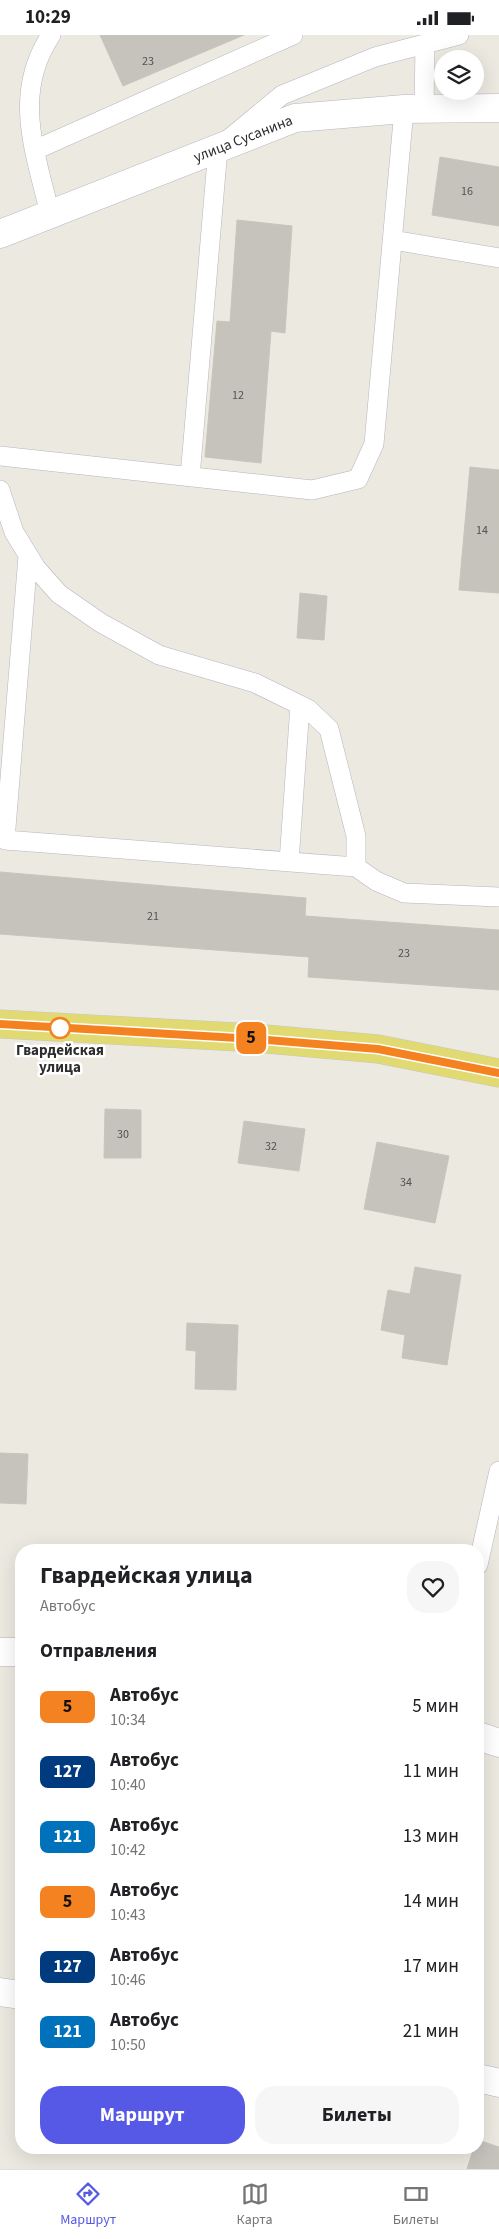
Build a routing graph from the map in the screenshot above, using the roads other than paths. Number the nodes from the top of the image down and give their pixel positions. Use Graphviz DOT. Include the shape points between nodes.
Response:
graph roads {
  1 [pos="51,35"];
  2 [pos="293,35"];
  3 [pos="459,35"];
  4 [pos="425,44"];
  5 [pos="499,108"];
  6 [pos="414,109"];
  7 [pos="218,148"];
  8 [pos="35,151"];
  9 [pos="50,215"];
  10 [pos="0,234"];
  11 [pos="393,240"];
  12 [pos="499,258"];
  13 [pos="0,457"];
  14 [pos="190,477"];
  15 [pos="0,491"];
  16 [pos="28,556"];
  17 [pos="300,705"];
  18 [pos="289,862"];
  19 [pos="356,867"];
  20 [pos="499,897"];
  21 [pos="0,1024"];
  22 [pos="499,1073"];
  23 [pos="499,1471"];
  24 [pos="483,1544"];
  25 [pos="0,1652"];
  26 [pos="15,1652"];
  27 [pos="484,1738"];
  28 [pos="499,1743"];
  29 [pos="0,1992"];
  30 [pos="15,1994"];
  31 [pos="484,2079"];
  32 [pos="499,2083"];
  1 -- 8 [label="lane" via="39,53 29,84 29,119"];
  2 -- 8 [label="lane"];
  3 -- 4 [label="lane"];
  4 -- 6 [label="lane"];
  4 -- 7 [label="lane" via="374,57 282,95"];
  5 -- 6 [label="street, улица Сусанина"];
  6 -- 7 [label="street, улица Сусанина" via="295,118"];
  6 -- 11 [label="lane"];
  7 -- 9 [label="street, улица Сусанина"];
  7 -- 14 [label="lane"];
  8 -- 9 [label="lane"];
  9 -- 10 [label="street, улица Сусанина"];
  11 -- 12 [label="lane"];
  11 -- 14 [label="lane" via="374,444 358,479 312,490"];
  13 -- 14 [label="lane"];
  15 -- 16 [label="lane" via="14,532"];
  16 -- 17 [label="lane" via="59,594 142,646 159,655 255,683"];
  16 -- 18 [label="lane" via="5,840"];
  17 -- 18 [label="lane"];
  17 -- 19 [label="lane" via="329,729 356,836"];
  18 -- 19 [label="lane"];
  19 -- 20 [label="lane" via="376,881 404,893"];
  21 -- 22 [label="main road" via="378,1049"];
  23 -- 24 [label="lane"];
  25 -- 26 [label="street"];
  27 -- 28 [label="street"];
  29 -- 30 [label="street"];
  31 -- 32 [label="street"];
}
